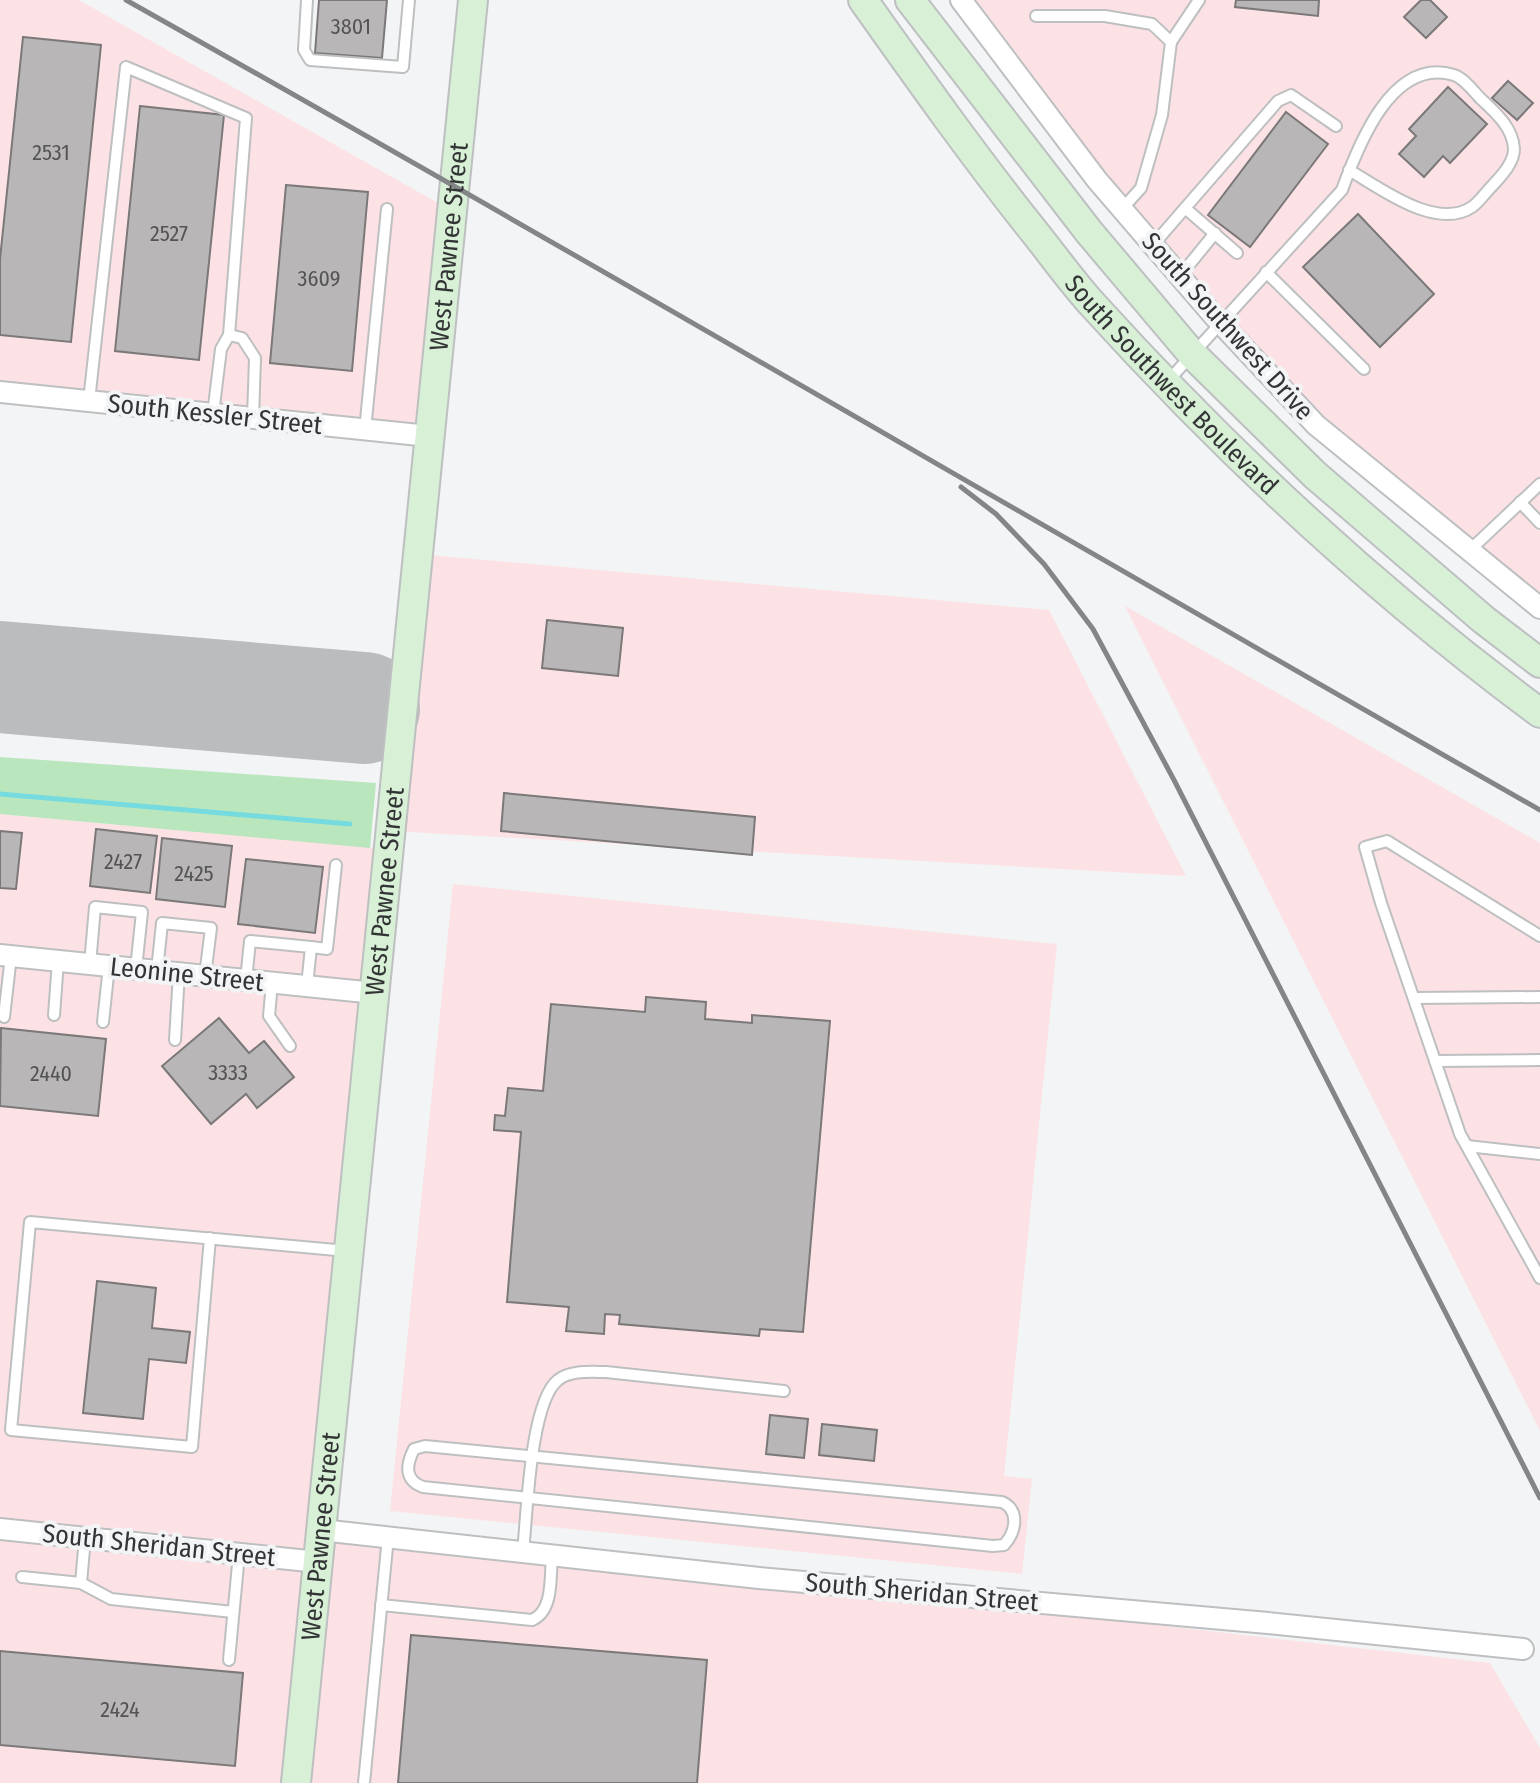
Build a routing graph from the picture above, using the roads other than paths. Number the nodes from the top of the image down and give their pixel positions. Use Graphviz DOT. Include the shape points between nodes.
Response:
graph roads {
  1 [pos="307,0"];
  2 [pos="409,0"];
  3 [pos="473,0"];
  4 [pos="863,0"];
  5 [pos="910,0"];
  6 [pos="961,0"];
  7 [pos="1199,0"];
  8 [pos="1036,16"];
  9 [pos="1171,42"];
  10 [pos="1336,126"];
  11 [pos="1349,170"];
  12 [pos="1185,208"];
  13 [pos="387,209"];
  14 [pos="1122,209"];
  15 [pos="1215,233"];
  16 [pos="1153,245"];
  17 [pos="1237,253"];
  18 [pos="1266,272"];
  19 [pos="1180,276"];
  20 [pos="1221,323"];
  21 [pos="229,335"];
  22 [pos="1192,354"];
  23 [pos="1364,369"];
  24 [pos="1167,382"];
  25 [pos="0,392"];
  26 [pos="89,401"];
  27 [pos="213,414"];
  28 [pos="253,418"];
  29 [pos="365,430"];
  30 [pos="429,436"];
  31 [pos="1540,484"];
  32 [pos="1520,502"];
  33 [pos="1540,523"];
  34 [pos="1470,550"];
  35 [pos="1538,602"];
  36 [pos="1540,663"];
  37 [pos="1540,713"];
  38 [pos="336,865"];
  39 [pos="1540,936"];
  40 [pos="311,947"];
  41 [pos="5,955"];
  42 [pos="58,961"];
  43 [pos="99,965"];
  44 [pos="146,970"];
  45 [pos="179,973"];
  46 [pos="205,976"];
  47 [pos="246,980"];
  48 [pos="272,983"];
  49 [pos="307,986"];
  50 [pos="375,993"];
  51 [pos="1540,997"];
  52 [pos="1414,998"];
  53 [pos="54,1015"];
  54 [pos="4,1017"];
  55 [pos="103,1022"];
  56 [pos="175,1040"];
  57 [pos="290,1046"];
  58 [pos="1540,1060"];
  59 [pos="1435,1061"];
  60 [pos="1467,1146"];
  61 [pos="1540,1154"];
  62 [pos="210,1238"];
  63 [pos="349,1251"];
  64 [pos="1540,1278"];
  65 [pos="784,1391"];
  66 [pos="533,1457"];
  67 [pos="529,1499"];
  68 [pos="0,1529"];
  69 [pos="321,1530"];
  70 [pos="388,1537"];
  71 [pos="85,1538"];
  72 [pos="523,1552"];
  73 [pos="239,1554"];
  74 [pos="552,1555"];
  75 [pos="318,1562"];
  76 [pos="22,1577"];
  77 [pos="81,1583"];
  78 [pos="381,1605"];
  79 [pos="233,1612"];
  80 [pos="1523,1649"];
  81 [pos="229,1660"];
  82 [pos="296,1783"];
  83 [pos="364,1783"];
  1 -- 2 [label="lane" via="304,50 310,60 403,67"];
  3 -- 30 [label="main road, West Pawnee Street"];
  4 -- 24 [label="main road, South Southwest Boulevard" via="979,163 1091,303"];
  5 -- 22 [label="main road, South Southwest Boulevard" via="1089,232"];
  6 -- 14 [label="street, South Southwest Drive"];
  7 -- 9 [label="lane"];
  8 -- 9 [label="lane" via="1105,16 1152,24"];
  9 -- 14 [label="lane" via="1162,115 1141,188"];
  10 -- 12 [label="lane" via="1291,95 1278,101"];
  11 -- 11 [label="lane" via="1370,123 1402,85 1426,72 1456,76 1504,121 1514,150 1506,171 1471,208 1446,216 1403,202"];
  11 -- 18 [label="lane" via="1342,190"];
  12 -- 15 [label="lane"];
  12 -- 16 [label="lane"];
  13 -- 29 [label="lane"];
  14 -- 16 [label="street, South Southwest Drive"];
  15 -- 17 [label="lane"];
  15 -- 19 [label="lane"];
  16 -- 19 [label="street, South Southwest Drive"];
  18 -- 20 [label="lane"];
  18 -- 23 [label="lane"];
  19 -- 20 [label="street, South Southwest Drive"];
  20 -- 22 [label="lane"];
  20 -- 34 [label="street, South Southwest Drive" via="1316,425"];
  21 -- 26 [label="lane" via="246,118 126,67"];
  21 -- 27 [label="lane" via="221,349"];
  21 -- 28 [label="lane" via="242,338 255,358"];
  22 -- 24 [label="lane"];
  22 -- 36 [label="main road, South Southwest Boulevard" via="1315,475"];
  24 -- 37 [label="main road, South Southwest Boulevard" via="1331,544"];
  25 -- 26 [label="street, South Kessler Street"];
  26 -- 27 [label="street, South Kessler Street"];
  27 -- 28 [label="street, South Kessler Street"];
  28 -- 29 [label="street, South Kessler Street"];
  29 -- 30 [label="street, South Kessler Street"];
  30 -- 50 [label="main road, West Pawnee Street"];
  31 -- 32 [label="lane"];
  32 -- 33 [label="lane"];
  32 -- 34 [label="lane"];
  34 -- 35 [label="street, South Southwest Drive"];
  38 -- 40 [label="lane" via="327,949"];
  39 -- 52 [label="lane" via="1387,841 1365,847"];
  40 -- 47 [label="lane" via="250,941"];
  40 -- 49 [label="lane"];
  41 -- 42 [label="street, Leonine Street"];
  41 -- 54 [label="lane"];
  42 -- 43 [label="street, Leonine Street"];
  42 -- 53 [label="lane"];
  43 -- 44 [label="street, Leonine Street"];
  43 -- 44 [label="lane" via="95,907 142,912"];
  43 -- 55 [label="lane"];
  44 -- 45 [label="street, Leonine Street"];
  44 -- 46 [label="lane" via="162,923 211,928"];
  45 -- 46 [label="street, Leonine Street"];
  45 -- 56 [label="lane"];
  46 -- 47 [label="street, Leonine Street"];
  47 -- 48 [label="street, Leonine Street"];
  48 -- 49 [label="street, Leonine Street"];
  48 -- 57 [label="lane" via="269,1016"];
  49 -- 50 [label="street, Leonine Street"];
  50 -- 63 [label="main road, West Pawnee Street"];
  51 -- 52 [label="lane"];
  52 -- 59 [label="lane"];
  58 -- 59 [label="lane"];
  59 -- 60 [label="lane"];
  60 -- 61 [label="lane"];
  60 -- 64 [label="lane"];
  62 -- 62 [label="lane" via="30,1222 11,1430 192,1447"];
  62 -- 63 [label="lane"];
  63 -- 69 [label="main road, West Pawnee Street"];
  65 -- 66 [label="lane" via="578,1372 558,1379 543,1400"];
  66 -- 67 [label="lane"];
  66 -- 67 [label="lane" via="425,1446 414,1449 408,1460 408,1475 423,1487"];
  66 -- 67 [label="lane" via="1002,1502 1014,1513 1013,1525 1004,1545 993,1546"];
  67 -- 72 [label="lane"];
  68 -- 71 [label="street, South Sheridan Street"];
  69 -- 70 [label="street, South Sheridan Street"];
  69 -- 75 [label="main road, West Pawnee Street"];
  70 -- 72 [label="street, South Sheridan Street"];
  70 -- 78 [label="lane"];
  71 -- 73 [label="street, South Sheridan Street"];
  71 -- 77 [label="lane"];
  72 -- 74 [label="street, South Sheridan Street"];
  73 -- 75 [label="street, South Sheridan Street"];
  73 -- 79 [label="lane"];
  74 -- 78 [label="lane" via="546,1607 532,1620"];
  74 -- 80 [label="street, South Sheridan Street"];
  75 -- 82 [label="main road, West Pawnee Street"];
  76 -- 77 [label="lane"];
  77 -- 79 [label="lane" via="111,1599"];
  78 -- 83 [label="lane"];
  79 -- 81 [label="lane"];
}
